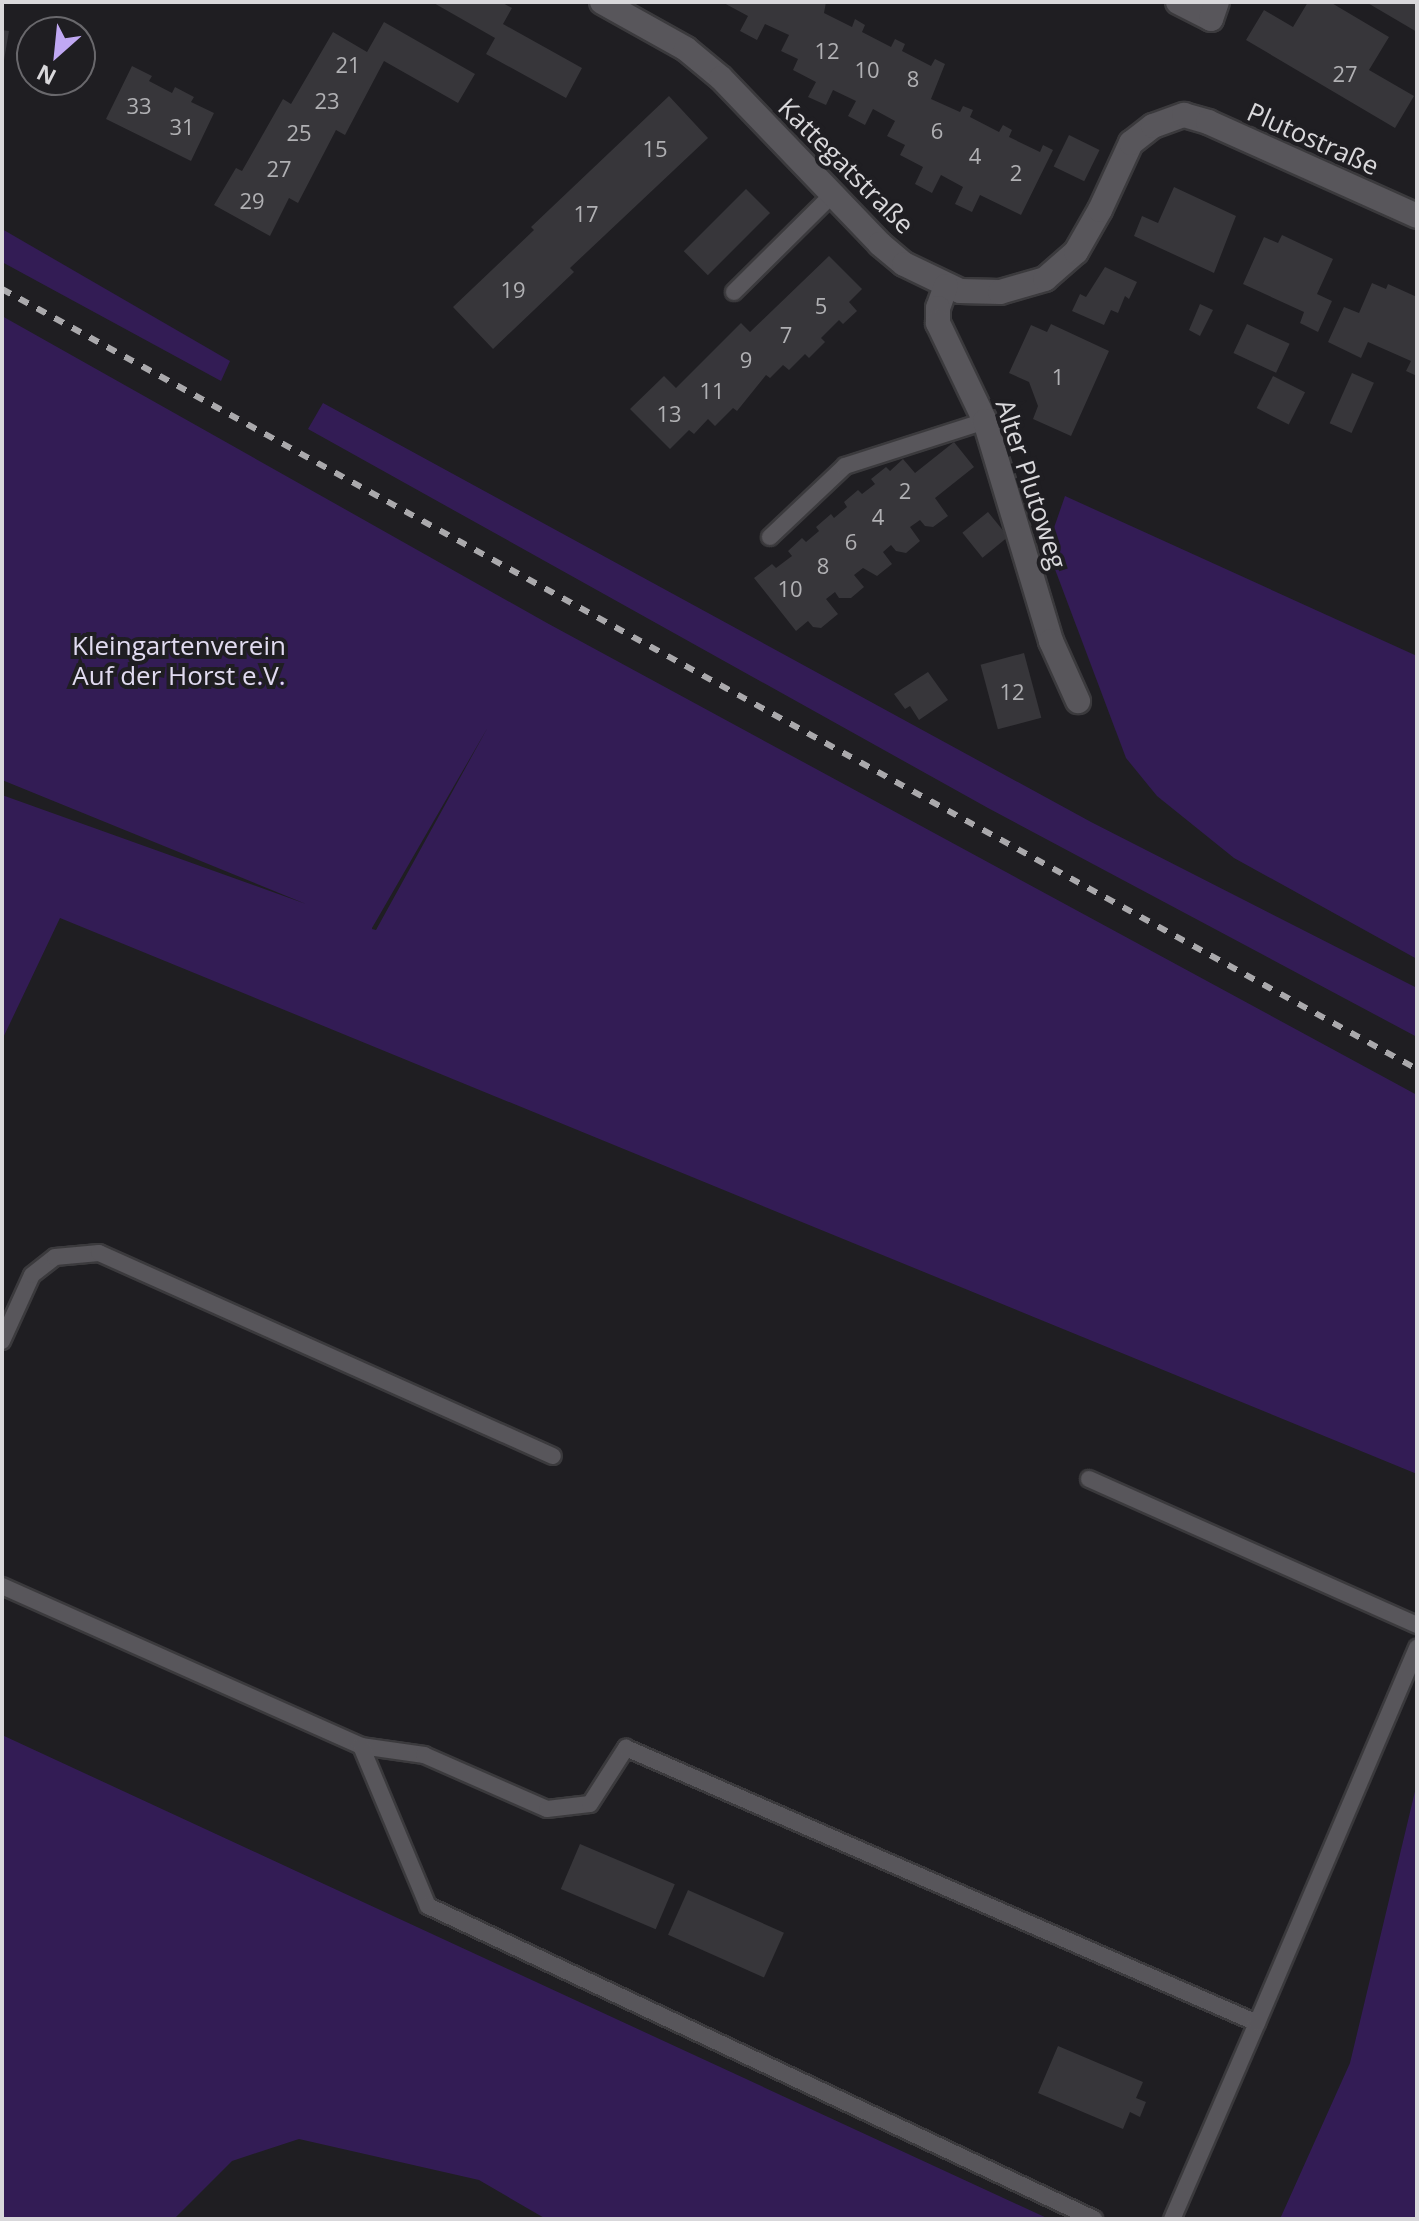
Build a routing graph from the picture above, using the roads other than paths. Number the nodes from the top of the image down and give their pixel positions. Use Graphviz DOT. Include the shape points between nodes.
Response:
graph roads {
  1 [pos="602,2"];
  2 [pos="1178,2"];
  3 [pos="1217,2"];
  4 [pos="1184,115"];
  5 [pos="832,195"];
  6 [pos="1417,216"];
  7 [pos="946,286"];
  8 [pos="734,292"];
  9 [pos="985,421"];
  10 [pos="770,537"];
  11 [pos="1078,701"];
  12 [pos="2,1341"];
  13 [pos="553,1456"];
  14 [pos="1089,1479"];
  15 [pos="2,1586"];
  16 [pos="1417,1625"];
  17 [pos="1417,1648"];
  18 [pos="361,1746"];
  19 [pos="1257,2023"];
  20 [pos="1094,2219"];
  21 [pos="1172,2219"];
  1 -- 5 [label="street, Kattegatstraße" via="686,49 721,78"];
  2 -- 3 [label="street" via="1211,19"];
  4 -- 6 [label="street, Plutostraße"];
  4 -- 7 [label="street, Kattegatstraße" via="1153,126 1131,143 1076,252 1045,279 1000,292"];
  5 -- 7 [label="street, Kattegatstraße" via="904,264"];
  5 -- 8 [label="lane"];
  7 -- 9 [label="street, Alter Plutoweg" via="938,323"];
  9 -- 10 [label="lane" via="845,466"];
  9 -- 11 [label="street, Alter Plutoweg" via="1051,641"];
  12 -- 13 [label="lane" via="32,1275 55,1257 99,1253"];
  14 -- 16 [label="lane"];
  15 -- 18 [label="lane"];
  17 -- 19 [label="lane"];
  18 -- 19 [label="lane" via="424,1755 547,1809 590,1804 626,1748"];
  18 -- 20 [label="lane" via="428,1906"];
  19 -- 21 [label="lane"];
}
